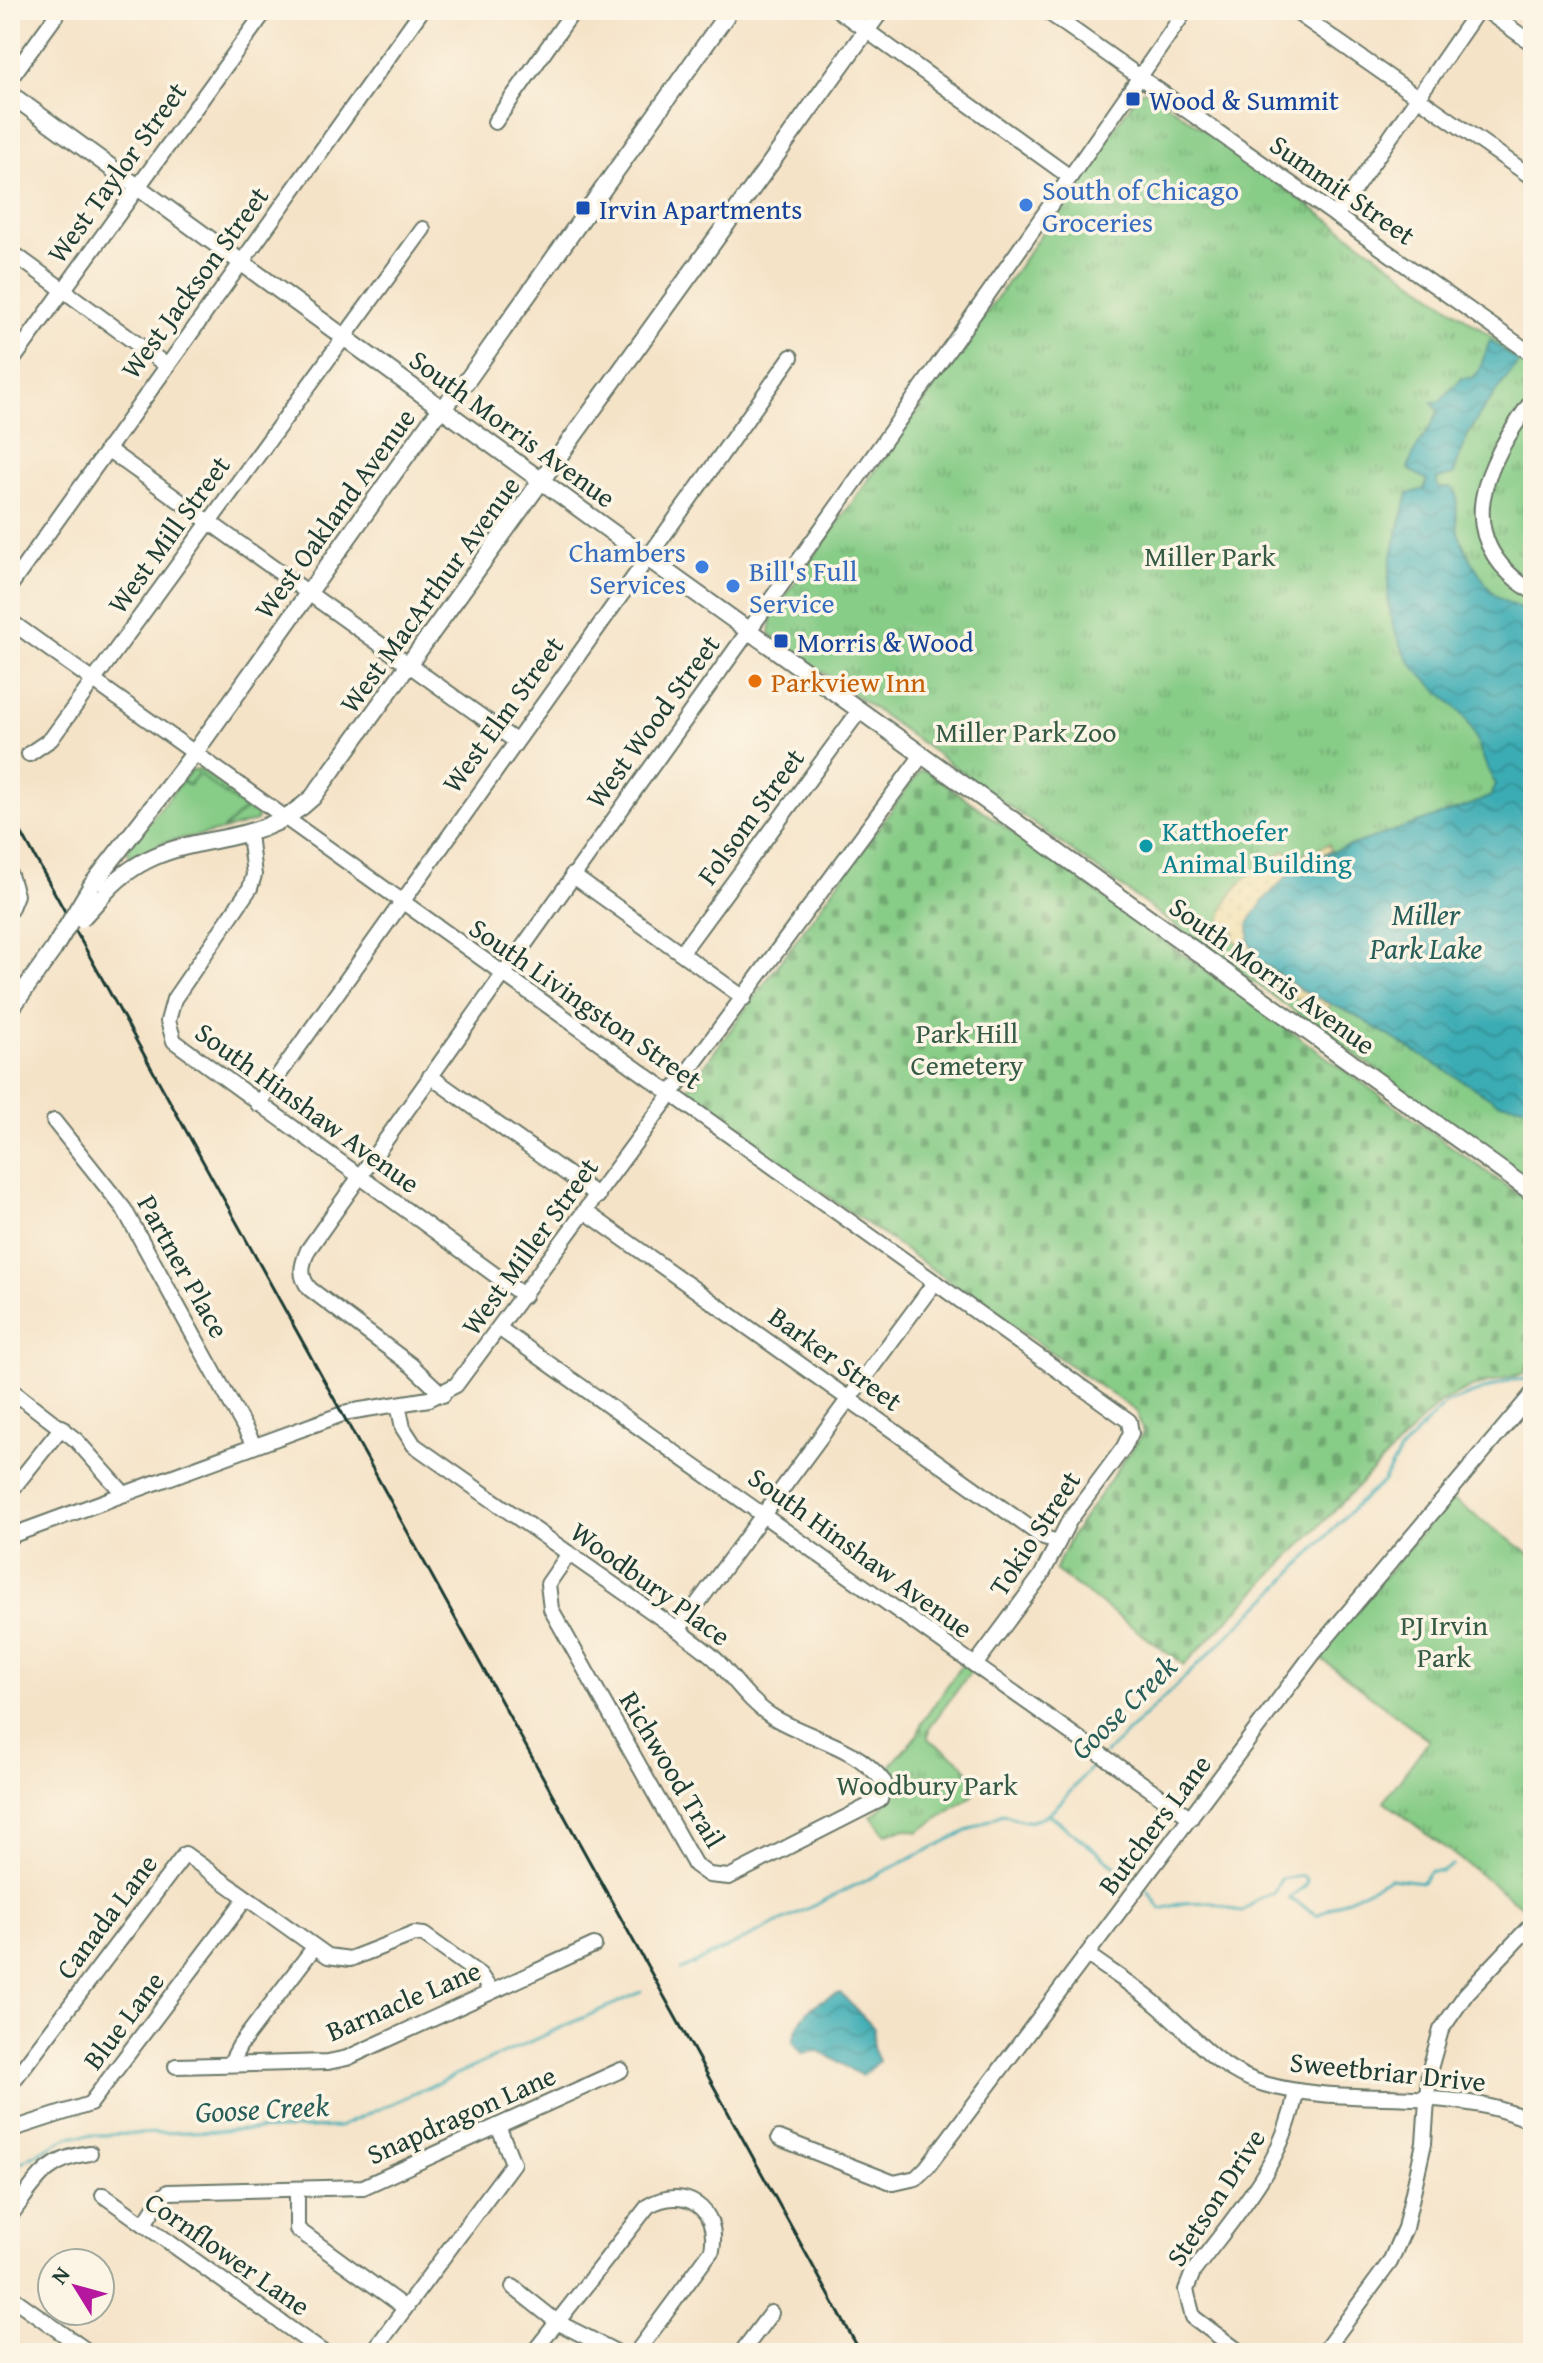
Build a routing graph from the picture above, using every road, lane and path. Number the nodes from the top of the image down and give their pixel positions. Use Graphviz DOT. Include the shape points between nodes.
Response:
graph roads {
  1 [pos="60,10"];
  2 [pos="266,10"];
  3 [pos="422,10"];
  4 [pos="574,10"];
  5 [pos="730,10"];
  6 [pos="838,10"];
  7 [pos="881,10"];
  8 [pos="1045,10"];
  9 [pos="1186,10"];
  10 [pos="1293,10"];
  11 [pos="1478,10"];
  12 [pos="1485,10"];
  13 [pos="866,30"];
  14 [pos="1533,44"];
  15 [pos="1140,77"];
  16 [pos="10,79"];
  17 [pos="10,94"];
  18 [pos="1417,97"];
  19 [pos="495,122"];
  20 [pos="1070,177"];
  21 [pos="1533,178"];
  22 [pos="135,186"];
  23 [pos="1336,216"];
  24 [pos="423,229"];
  25 [pos="10,251"];
  26 [pos="240,263"];
  27 [pos="63,290"];
  28 [pos="344,338"];
  29 [pos="1533,355"];
  30 [pos="791,357"];
  31 [pos="10,364"];
  32 [pos="166,365"];
  33 [pos="1533,399"];
  34 [pos="443,410"];
  35 [pos="107,449"];
  36 [pos="542,482"];
  37 [pos="210,521"];
  38 [pos="646,557"];
  39 [pos="10,586"];
  40 [pos="309,592"];
  41 [pos="1533,592"];
  42 [pos="10,621"];
  43 [pos="749,631"];
  44 [pos="410,665"];
  45 [pos="94,682"];
  46 [pos="860,710"];
  47 [pos="514,740"];
  48 [pos="29,754"];
  49 [pos="193,755"];
  50 [pos="922,755"];
  51 [pos="283,820"];
  52 [pos="249,834"];
  53 [pos="10,875"];
  54 [pos="572,875"];
  55 [pos="96,892"];
  56 [pos="399,903"];
  57 [pos="10,910"];
  58 [pos="682,952"];
  59 [pos="502,975"];
  60 [pos="744,998"];
  61 [pos="10,1010"];
  62 [pos="430,1076"];
  63 [pos="671,1096"];
  64 [pos="258,1104"];
  65 [pos="54,1121"];
  66 [pos="359,1178"];
  67 [pos="1533,1193"];
  68 [pos="598,1196"];
  69 [pos="586,1212"];
  70 [pos="935,1282"];
  71 [pos="524,1296"];
  72 [pos="500,1329"];
  73 [pos="10,1389"];
  74 [pos="1533,1393"];
  75 [pos="443,1395"];
  76 [pos="849,1399"];
  77 [pos="398,1404"];
  78 [pos="62,1427"];
  79 [pos="1131,1427"];
  80 [pos="254,1445"];
  81 [pos="10,1492"];
  82 [pos="124,1494"];
  83 [pos="764,1514"];
  84 [pos="10,1536"];
  85 [pos="1058,1542"];
  86 [pos="568,1555"];
  87 [pos="678,1630"];
  88 [pos="975,1665"];
  89 [pos="884,1792"];
  90 [pos="1191,1818"];
  91 [pos="246,1898"];
  92 [pos="1533,1923"];
  93 [pos="594,1945"];
  94 [pos="313,1949"];
  95 [pos="1088,1955"];
  96 [pos="491,1991"];
  97 [pos="230,2064"];
  98 [pos="176,2066"];
  99 [pos="621,2070"];
  100 [pos="10,2085"];
  101 [pos="1296,2092"];
  102 [pos="1428,2099"];
  103 [pos="1533,2122"];
  104 [pos="498,2126"];
  105 [pos="10,2130"];
  106 [pos="779,2138"];
  107 [pos="90,2153"];
  108 [pos="297,2189"];
  109 [pos="103,2195"];
  110 [pos="10,2216"];
  111 [pos="144,2224"];
  112 [pos="513,2287"];
  113 [pos="10,2296"];
  114 [pos="405,2308"];
  115 [pos="771,2313"];
  116 [pos="557,2322"];
  117 [pos="90,2353"];
  118 [pos="324,2353"];
  119 [pos="372,2353"];
  120 [pos="533,2353"];
  121 [pos="618,2353"];
  122 [pos="636,2353"];
  123 [pos="741,2353"];
  124 [pos="1241,2353"];
  125 [pos="1323,2353"];
  1 -- 16 [label="street"];
  2 -- 22 [label="street, West Taylor Street"];
  3 -- 26 [label="street, West Jackson Street"];
  4 -- 19 [label="street"];
  5 -- 34 [label="main road, West Oakland Avenue"];
  6 -- 13 [label="street"];
  7 -- 13 [label="main road, West MacArthur Avenue"];
  8 -- 15 [label="street, Summit Street"];
  9 -- 15 [label="street, West Wood Street"];
  10 -- 18 [label="street"];
  11 -- 18 [label="street"];
  12 -- 14 [label="street"];
  13 -- 20 [label="street"];
  13 -- 36 [label="main road, West MacArthur Avenue"];
  15 -- 20 [label="street, West Wood Street"];
  15 -- 23 [label="street, Summit Street"];
  17 -- 22 [label="main road, South Morris Avenue"];
  18 -- 21 [label="street"];
  18 -- 23 [label="street"];
  20 -- 43 [label="street, West Wood Street"];
  22 -- 26 [label="main road, South Morris Avenue"];
  22 -- 27 [label="street, West Taylor Street"];
  23 -- 29 [label="street, Summit Street"];
  24 -- 28 [label="street, West Mill Street"];
  25 -- 27 [label="street"];
  26 -- 28 [label="main road, South Morris Avenue"];
  26 -- 32 [label="street, West Jackson Street"];
  27 -- 31 [label="street, West Taylor Street"];
  27 -- 32 [label="street"];
  28 -- 34 [label="main road, South Morris Avenue"];
  28 -- 37 [label="street, West Mill Street"];
  30 -- 38 [label="street, West Elm Street"];
  32 -- 35 [label="street, West Jackson Street"];
  33 -- 41 [label="street" via="1491,466 1480,510 1485,540"];
  34 -- 36 [label="main road, South Morris Avenue"];
  34 -- 40 [label="main road, West Oakland Avenue"];
  35 -- 37 [label="street"];
  35 -- 39 [label="street, West Jackson Street"];
  36 -- 38 [label="main road, South Morris Avenue"];
  36 -- 44 [label="main road, West MacArthur Avenue"];
  37 -- 40 [label="street"];
  37 -- 45 [label="street, West Mill Street"];
  38 -- 43 [label="main road, South Morris Avenue"];
  38 -- 47 [label="street, West Elm Street"];
  40 -- 44 [label="street"];
  40 -- 49 [label="main road, West Oakland Avenue"];
  42 -- 45 [label="street, South Livingston Street"];
  43 -- 46 [label="main road, South Morris Avenue"];
  43 -- 54 [label="street, West Wood Street"];
  44 -- 47 [label="street"];
  44 -- 51 [label="main road, West MacArthur Avenue" via="313,797"];
  45 -- 48 [label="street, West Mill Street" via="51,739"];
  45 -- 49 [label="street, South Livingston Street"];
  46 -- 50 [label="main road, South Morris Avenue"];
  46 -- 58 [label="street, Folsom Street"];
  47 -- 56 [label="street, West Elm Street"];
  49 -- 51 [label="street, South Livingston Street"];
  49 -- 55 [label="main road, West Oakland Avenue"];
  50 -- 60 [label="street, West Miller Street"];
  50 -- 67 [label="main road, South Morris Avenue"];
  51 -- 52 [label="main road, West MacArthur Avenue"];
  51 -- 56 [label="street, South Livingston Street"];
  52 -- 55 [label="main road, West MacArthur Avenue" via="150,856"];
  52 -- 64 [label="street, South Hinshaw Avenue" via="254,875 250,888 174,999 168,1021 178,1045"];
  53 -- 57 [label="street" via="16,895"];
  54 -- 58 [label="street"];
  54 -- 59 [label="street, West Wood Street"];
  55 -- 61 [label="main road, West MacArthur Avenue, bridge"];
  56 -- 59 [label="street, South Livingston Street"];
  56 -- 64 [label="street, West Elm Street"];
  58 -- 60 [label="street"];
  59 -- 62 [label="street, West Wood Street"];
  59 -- 63 [label="street, South Livingston Street"];
  60 -- 63 [label="street, West Miller Street"];
  62 -- 66 [label="street, West Wood Street"];
  62 -- 68 [label="street"];
  63 -- 68 [label="street, West Miller Street"];
  63 -- 70 [label="street, South Livingston Street"];
  64 -- 66 [label="street, South Hinshaw Avenue"];
  65 -- 80 [label="street, Partner Place" via="124,1209"];
  66 -- 71 [label="street, South Hinshaw Avenue"];
  66 -- 75 [label="street, West Wood Street" via="308,1250 302,1277 310,1289"];
  68 -- 69 [label="street, West Miller Street"];
  69 -- 71 [label="street, West Miller Street"];
  69 -- 76 [label="street, Barker Street"];
  70 -- 76 [label="street"];
  70 -- 79 [label="street, South Livingston Street"];
  71 -- 72 [label="street, West Miller Street"];
  72 -- 75 [label="street, West Miller Street" via="461,1381"];
  72 -- 83 [label="street, South Hinshaw Avenue"];
  73 -- 78 [label="street"];
  74 -- 90 [label="street, Butchers Lane" via="1313,1654"];
  75 -- 77 [label="street"];
  76 -- 83 [label="street"];
  76 -- 85 [label="street, Barker Street" via="1044,1538"];
  77 -- 80 [label="street" via="348,1412"];
  77 -- 86 [label="street, Woodbury Place" via="403,1428 414,1445"];
  78 -- 81 [label="street"];
  78 -- 82 [label="street"];
  79 -- 85 [label="street, Tokio Street" via="1124,1447"];
  80 -- 82 [label="street"];
  82 -- 84 [label="street"];
  83 -- 87 [label="street"];
  83 -- 88 [label="street, South Hinshaw Avenue"];
  85 -- 88 [label="street, Tokio Street" via="1041,1576"];
  86 -- 87 [label="street, Woodbury Place"];
  86 -- 89 [label="street, Richwood Trail" via="548,1584 551,1609 695,1865 709,1875 729,1877 871,1807"];
  87 -- 89 [label="street, Woodbury Place" via="773,1717 823,1737 875,1770"];
  88 -- 90 [label="street, South Hinshaw Avenue"];
  90 -- 95 [label="street, Butchers Lane"];
  91 -- 94 [label="street"];
  91 -- 100 [label="street, Canada Lane" via="185,1854"];
  91 -- 105 [label="street, Blue Lane" via="90,2104"];
  92 -- 102 [label="street" via="1452,2011 1433,2049"];
  93 -- 96 [label="street, Barnacle Lane"];
  94 -- 96 [label="street" via="350,1959 414,1934 424,1935 480,1975"];
  94 -- 97 [label="street"];
  95 -- 101 [label="street, Sweetbriar Drive" via="1157,2005 1218,2062 1261,2083"];
  95 -- 106 [label="street, Butchers Lane" via="916,2178 887,2182"];
  96 -- 97 [label="street, Barnacle Lane" via="347,2058"];
  97 -- 98 [label="street, Barnacle Lane"];
  99 -- 104 [label="street, Snapdragon Lane"];
  101 -- 102 [label="street, Sweetbriar Drive"];
  101 -- 124 [label="street, Stetson Drive" via="1273,2164 1193,2272 1186,2290 1193,2317"];
  102 -- 103 [label="street, Sweetbriar Drive" via="1491,2106"];
  102 -- 125 [label="street" via="1405,2228 1390,2262"];
  104 -- 108 [label="street, Snapdragon Lane" via="363,2187"];
  104 -- 114 [label="street" via="513,2163"];
  107 -- 110 [label="street" via="50,2165"];
  108 -- 111 [label="street, Snapdragon Lane" via="168,2192"];
  108 -- 114 [label="street" via="297,2229"];
  109 -- 111 [label="street, Cornflower Lane"];
  111 -- 118 [label="street, Cornflower Lane"];
  112 -- 116 [label="street"];
  113 -- 117 [label="street"];
  114 -- 119 [label="street"];
  115 -- 123 [label="street"];
  116 -- 120 [label="street"];
  116 -- 121 [label="street"];
  116 -- 122 [label="street" via="648,2206 669,2197 690,2199 710,2220 712,2250"];
}
